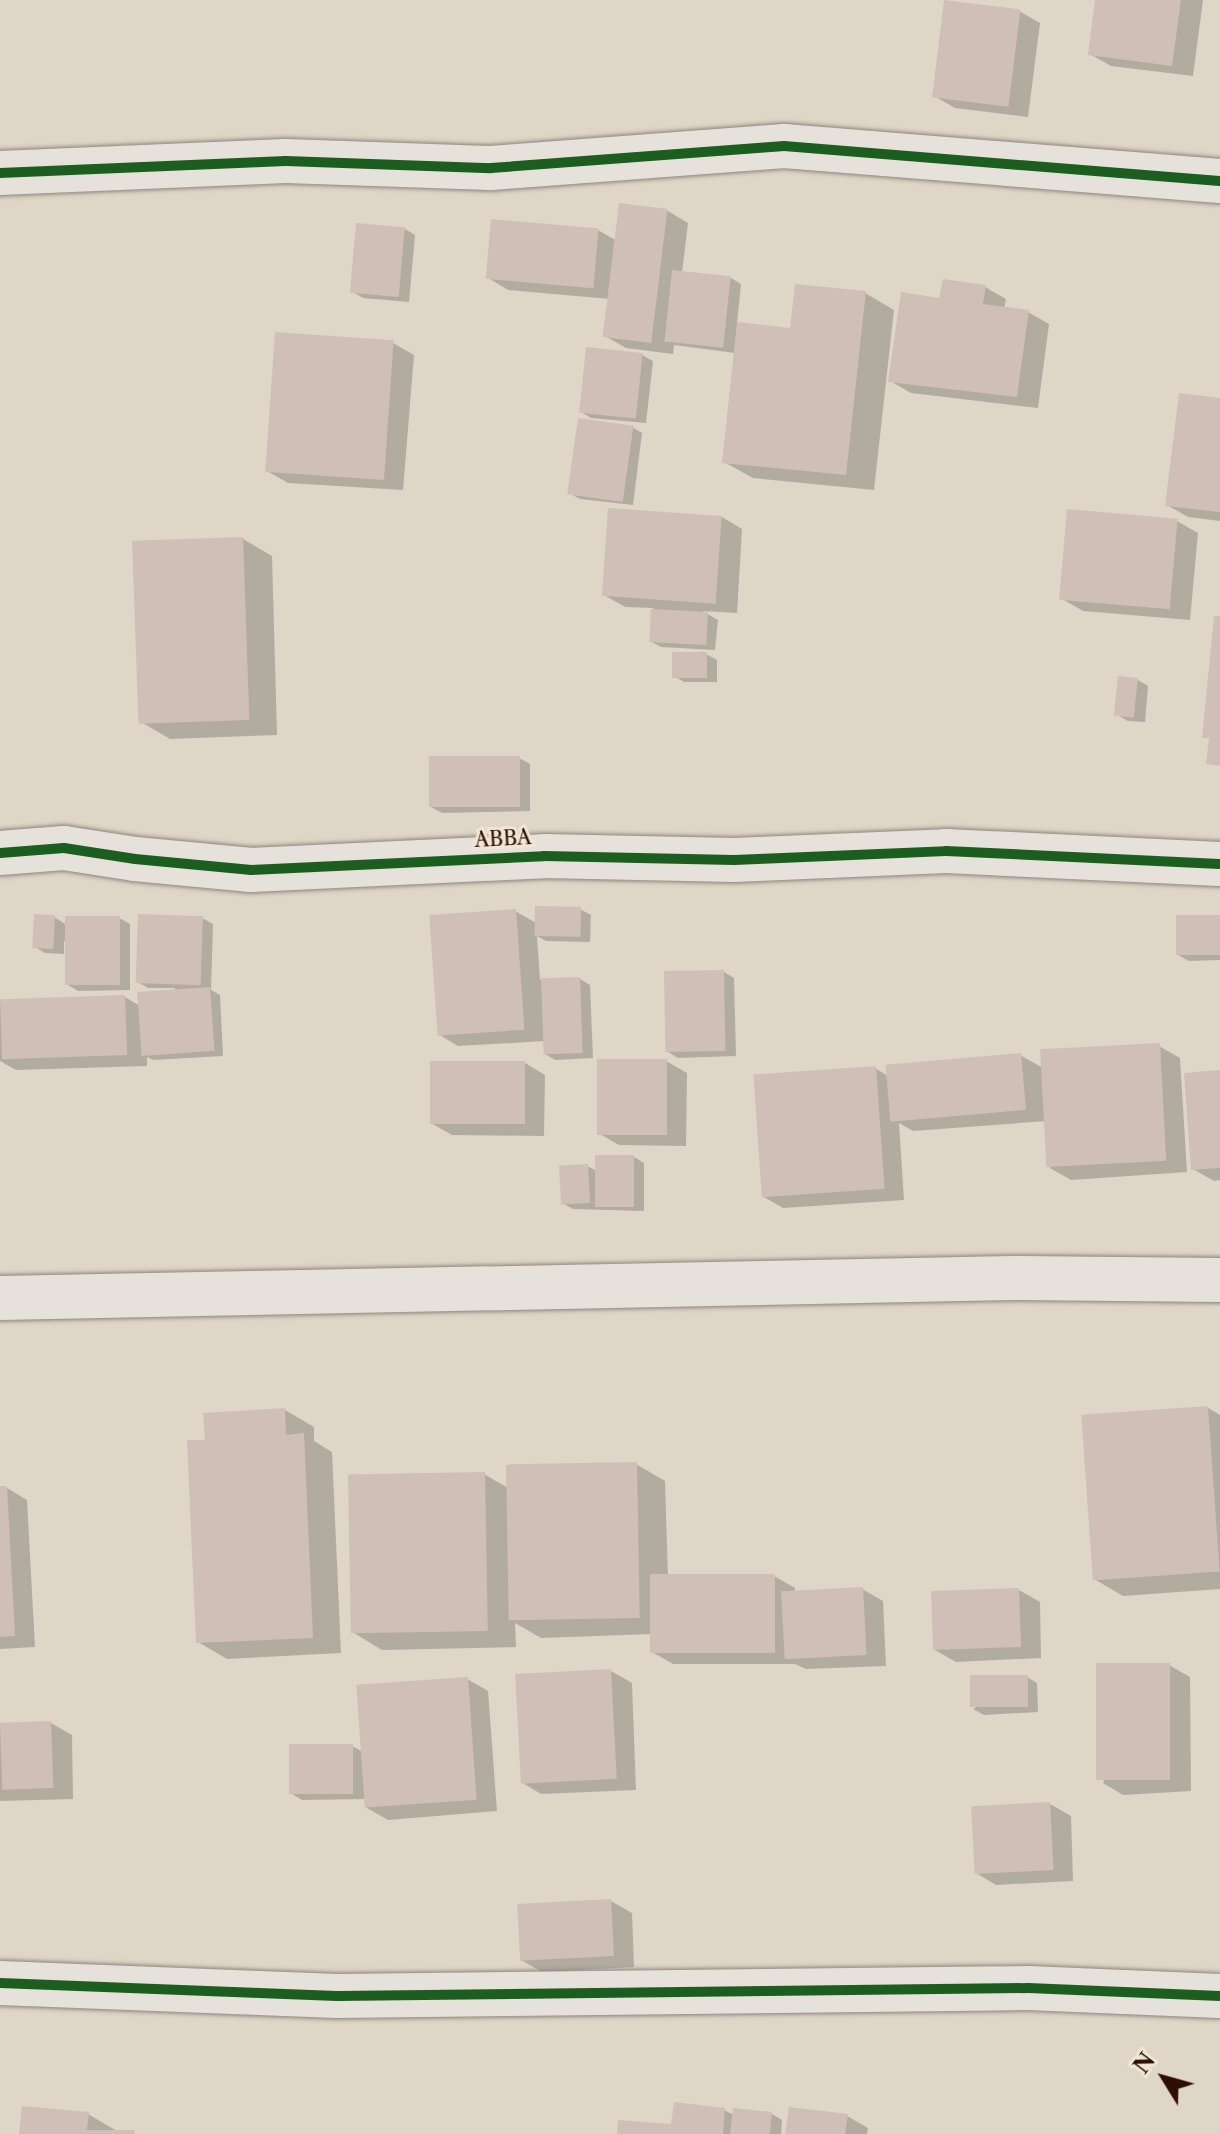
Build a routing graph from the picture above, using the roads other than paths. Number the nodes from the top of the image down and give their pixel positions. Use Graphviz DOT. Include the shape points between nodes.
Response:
graph roads {
  1 [pos="0,173"];
  2 [pos="1220,181"];
  3 [pos="0,853"];
  4 [pos="1220,864"];
  5 [pos="1220,1280"];
  6 [pos="0,1298"];
  7 [pos="0,1983"];
  8 [pos="1220,1996"];
  1 -- 2 [label="street" via="286,161 491,168 784,146"];
  3 -- 4 [label="street, ABBA" via="64,848 251,870 544,856 734,860 946,851"];
  5 -- 6 [label="street" via="1002,1278"];
  7 -- 8 [label="street" via="337,1996 1028,1988"];
}
